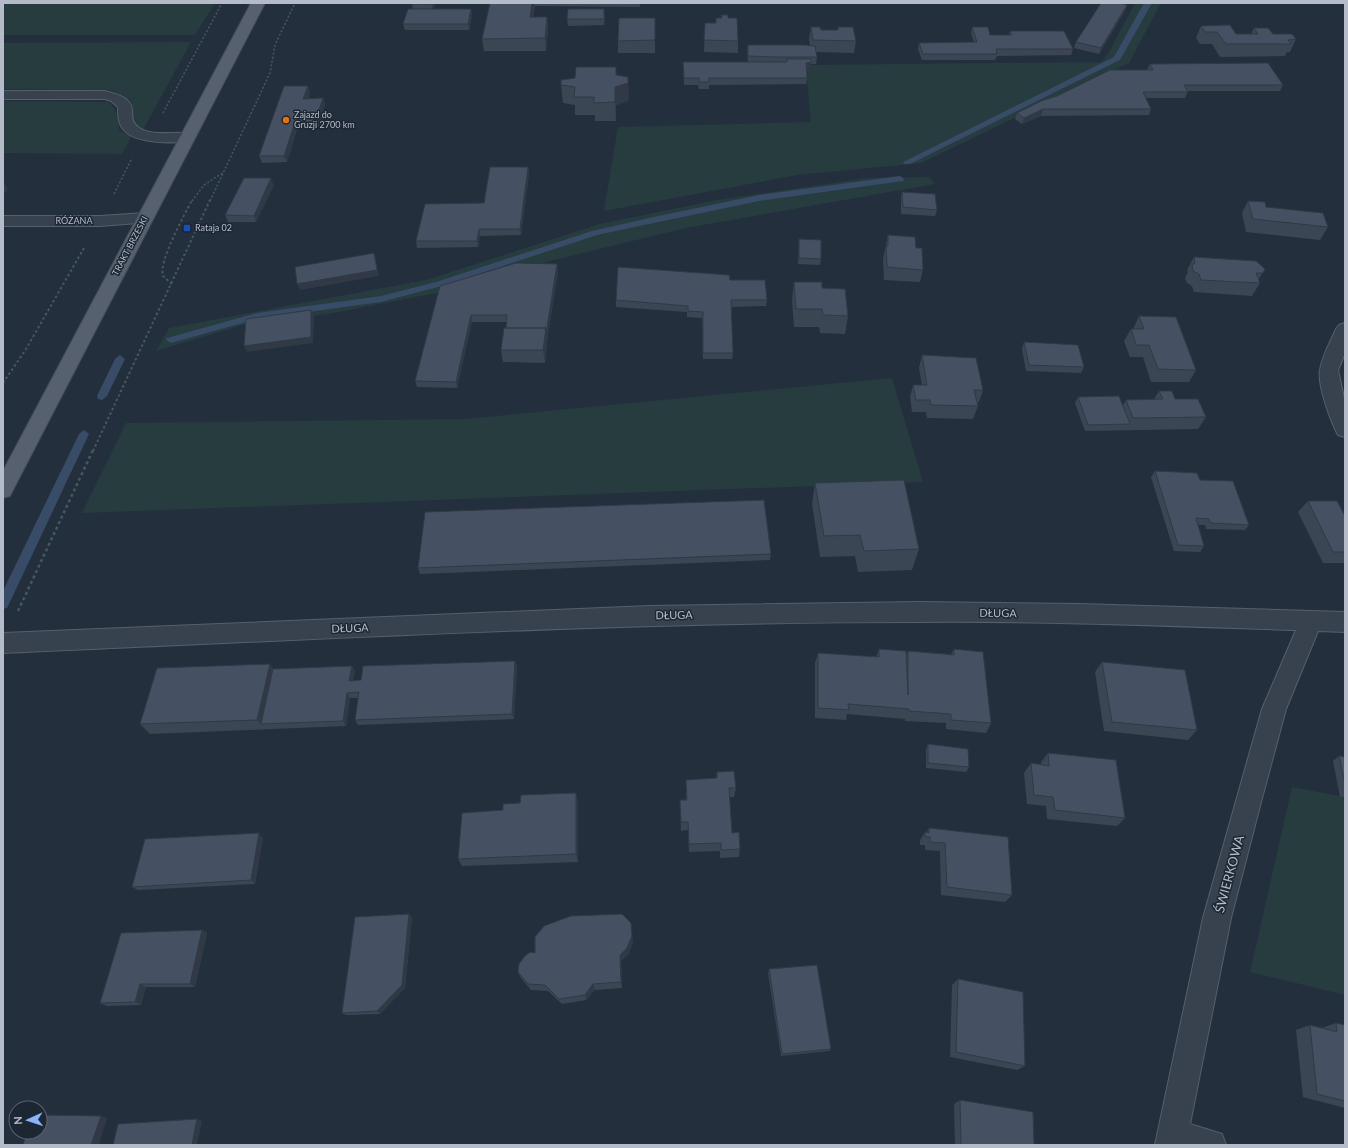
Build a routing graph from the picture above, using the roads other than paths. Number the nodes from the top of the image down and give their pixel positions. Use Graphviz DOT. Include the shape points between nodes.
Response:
graph roads {
  1 [pos="258,3"];
  2 [pos="3,95"];
  3 [pos="187,137"];
  4 [pos="145,218"];
  5 [pos="3,221"];
  6 [pos="1345,329"];
  7 [pos="1345,430"];
  8 [pos="3,490"];
  9 [pos="1311,621"];
  10 [pos="1345,622"];
  11 [pos="3,643"];
  12 [pos="1171,1139"];
  13 [pos="1211,1145"];
  1 -- 3 [label="main road, TRAKT BRZESKI"];
  2 -- 3 [label="street" via="105,95 116,98 125,105 129,128 144,136"];
  3 -- 4 [label="main road, TRAKT BRZESKI"];
  4 -- 5 [label="street, RÓŻANA" via="100,221"];
  4 -- 8 [label="main road, TRAKT BRZESKI"];
  6 -- 7 [label="street" via="1329,370 1333,397"];
  9 -- 10 [label="street, DŁUGA"];
  9 -- 11 [label="street, DŁUGA" via="919,612 649,616"];
  9 -- 12 [label="street, ŚWIERKOWA" via="1274,708 1248,802 1217,918"];
  12 -- 13 [label="street, ŚWIERKOWA"];
}
